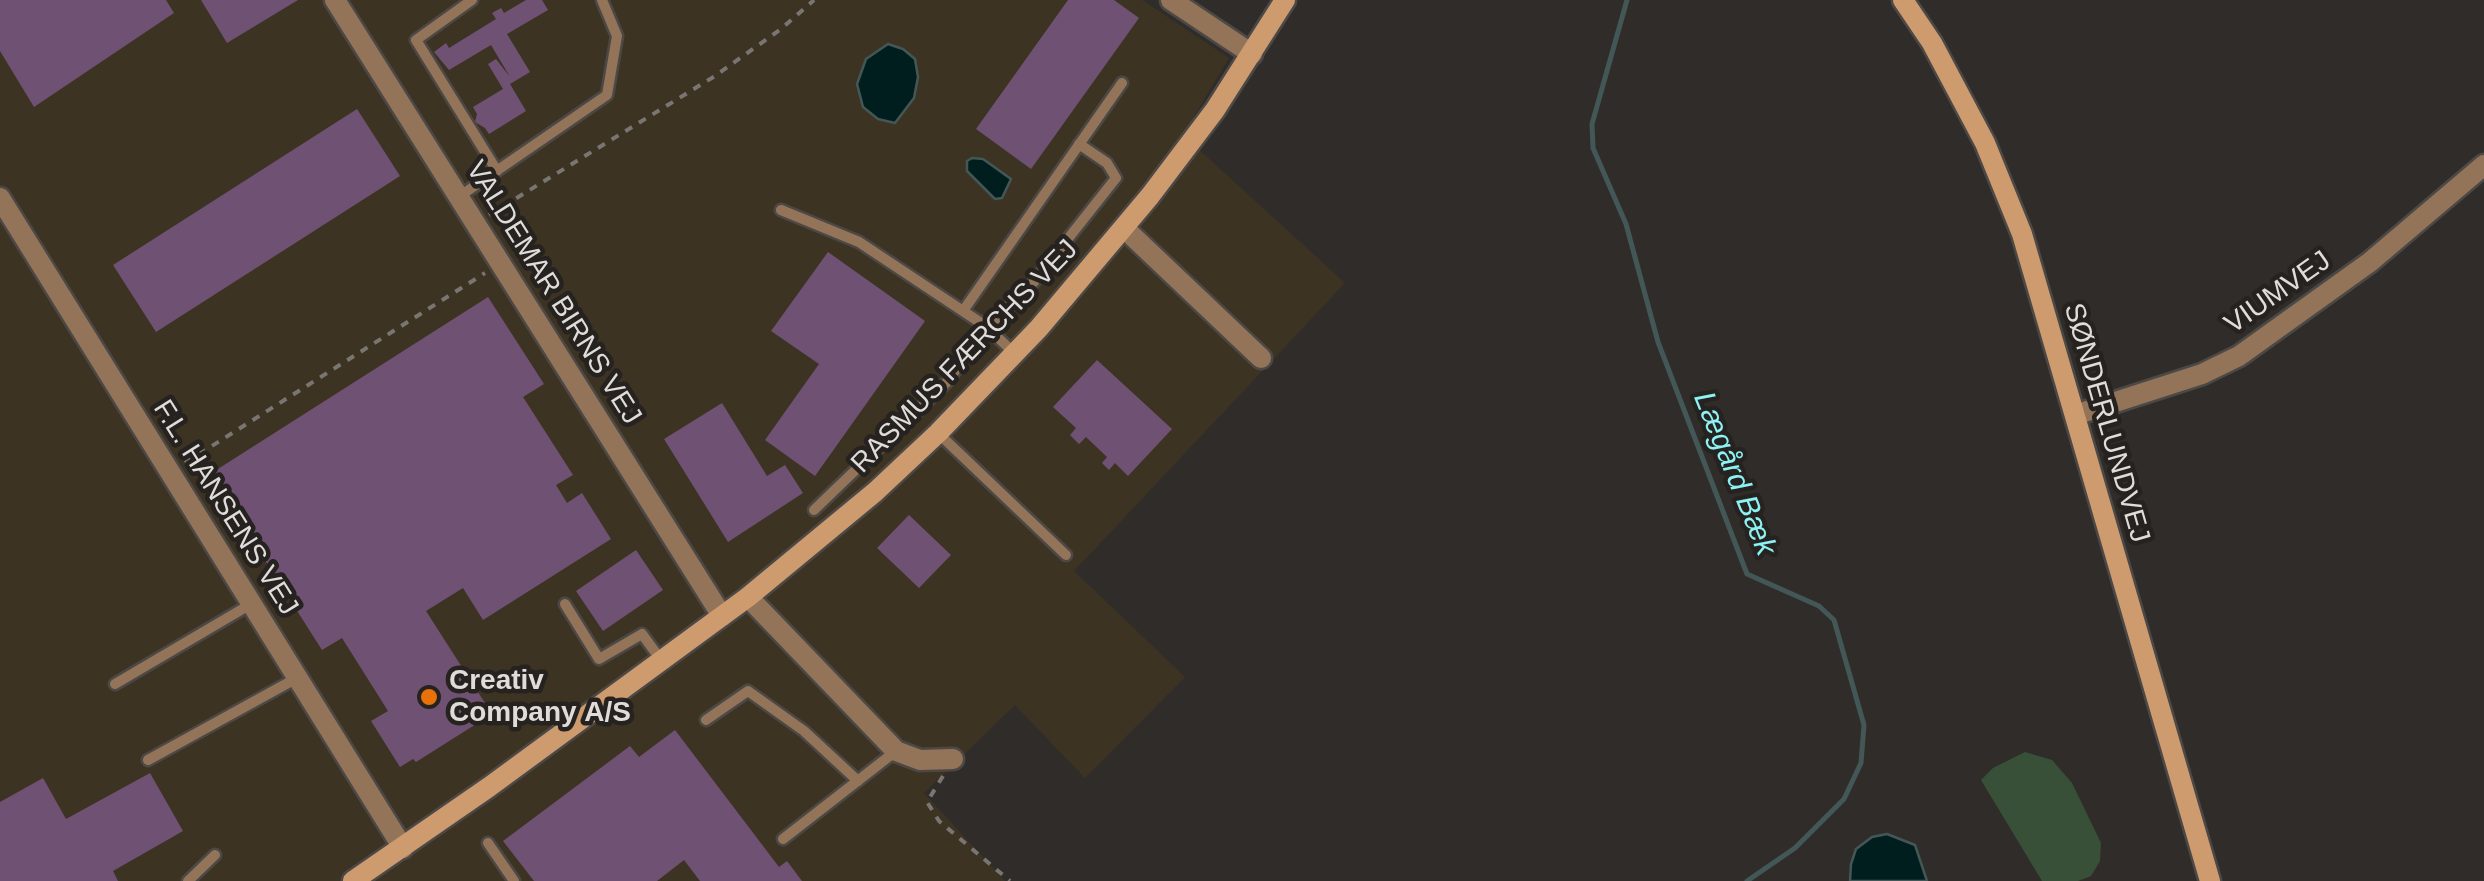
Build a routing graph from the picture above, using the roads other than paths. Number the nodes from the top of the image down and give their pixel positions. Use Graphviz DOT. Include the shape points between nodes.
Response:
graph roads {
  1 [pos="335,0"];
  2 [pos="472,0"];
  3 [pos="602,0"];
  4 [pos="1172,0"];
  5 [pos="1285,0"];
  6 [pos="1903,0"];
  7 [pos="1252,54"];
  8 [pos="1122,83"];
  9 [pos="1079,144"];
  10 [pos="2484,165"];
  11 [pos="497,171"];
  12 [pos="460,196"];
  13 [pos="0,198"];
  14 [pos="781,210"];
  15 [pos="1124,228"];
  16 [pos="963,311"];
  17 [pos="986,327"];
  18 [pos="1014,353"];
  19 [pos="1261,358"];
  20 [pos="2075,415"];
  21 [pos="938,433"];
  22 [pos="814,510"];
  23 [pos="1066,554"];
  24 [pos="748,597"];
  25 [pos="252,604"];
  26 [pos="565,604"];
  27 [pos="722,616"];
  28 [pos="662,661"];
  29 [pos="297,678"];
  30 [pos="115,684"];
  31 [pos="706,720"];
  32 [pos="896,750"];
  33 [pos="953,759"];
  34 [pos="148,760"];
  35 [pos="858,781"];
  36 [pos="783,839"];
  37 [pos="488,843"];
  38 [pos="403,848"];
  39 [pos="215,855"];
  40 [pos="188,881"];
  41 [pos="353,881"];
  42 [pos="514,881"];
  43 [pos="2210,881"];
  1 -- 12 [label="street, VALDEMAR BIRNS VEJ"];
  2 -- 11 [label="lane" via="416,40"];
  3 -- 11 [label="lane" via="618,36 607,96"];
  4 -- 7 [label="street"];
  5 -- 7 [label="street, RASMUS FÆRCHS VEJ"];
  6 -- 20 [label="street, SØNDERLUNDVEJ" via="1985,143 2022,234"];
  7 -- 15 [label="street, RASMUS FÆRCHS VEJ"];
  8 -- 9 [label="lane"];
  9 -- 16 [label="lane"];
  9 -- 17 [label="lane" via="1116,178 1029,288"];
  10 -- 20 [label="street, VIUMVEJ" via="2370,262 2239,356"];
  11 -- 12 [label="lane"];
  12 -- 27 [label="street, VALDEMAR BIRNS VEJ"];
  13 -- 25 [label="street, F.L. HANSENS VEJ"];
  14 -- 16 [label="lane" via="859,242"];
  15 -- 18 [label="street, RASMUS FÆRCHS VEJ"];
  15 -- 19 [label="street"];
  16 -- 17 [label="lane"];
  17 -- 18 [label="lane"];
  17 -- 22 [label="lane" via="946,382"];
  18 -- 21 [label="street, RASMUS FÆRCHS VEJ"];
  20 -- 43 [label="street, SØNDERLUNDVEJ"];
  21 -- 23 [label="lane"];
  21 -- 24 [label="street, RASMUS FÆRCHS VEJ"];
  24 -- 27 [label="street, RASMUS FÆRCHS VEJ"];
  24 -- 32 [label="street"];
  25 -- 29 [label="street, F.L. HANSENS VEJ"];
  25 -- 30 [label="lane"];
  26 -- 28 [label="lane" via="598,659 642,634"];
  27 -- 28 [label="street, RASMUS FÆRCHS VEJ"];
  28 -- 38 [label="street, RASMUS FÆRCHS VEJ"];
  29 -- 34 [label="lane"];
  29 -- 38 [label="street, F.L. HANSENS VEJ"];
  31 -- 35 [label="lane" via="748,691"];
  32 -- 33 [label="street" via="920,760"];
  32 -- 35 [label="lane"];
  35 -- 36 [label="lane"];
  37 -- 42 [label="lane"];
  38 -- 41 [label="street, RASMUS FÆRCHS VEJ"];
  39 -- 40 [label="lane"];
}
